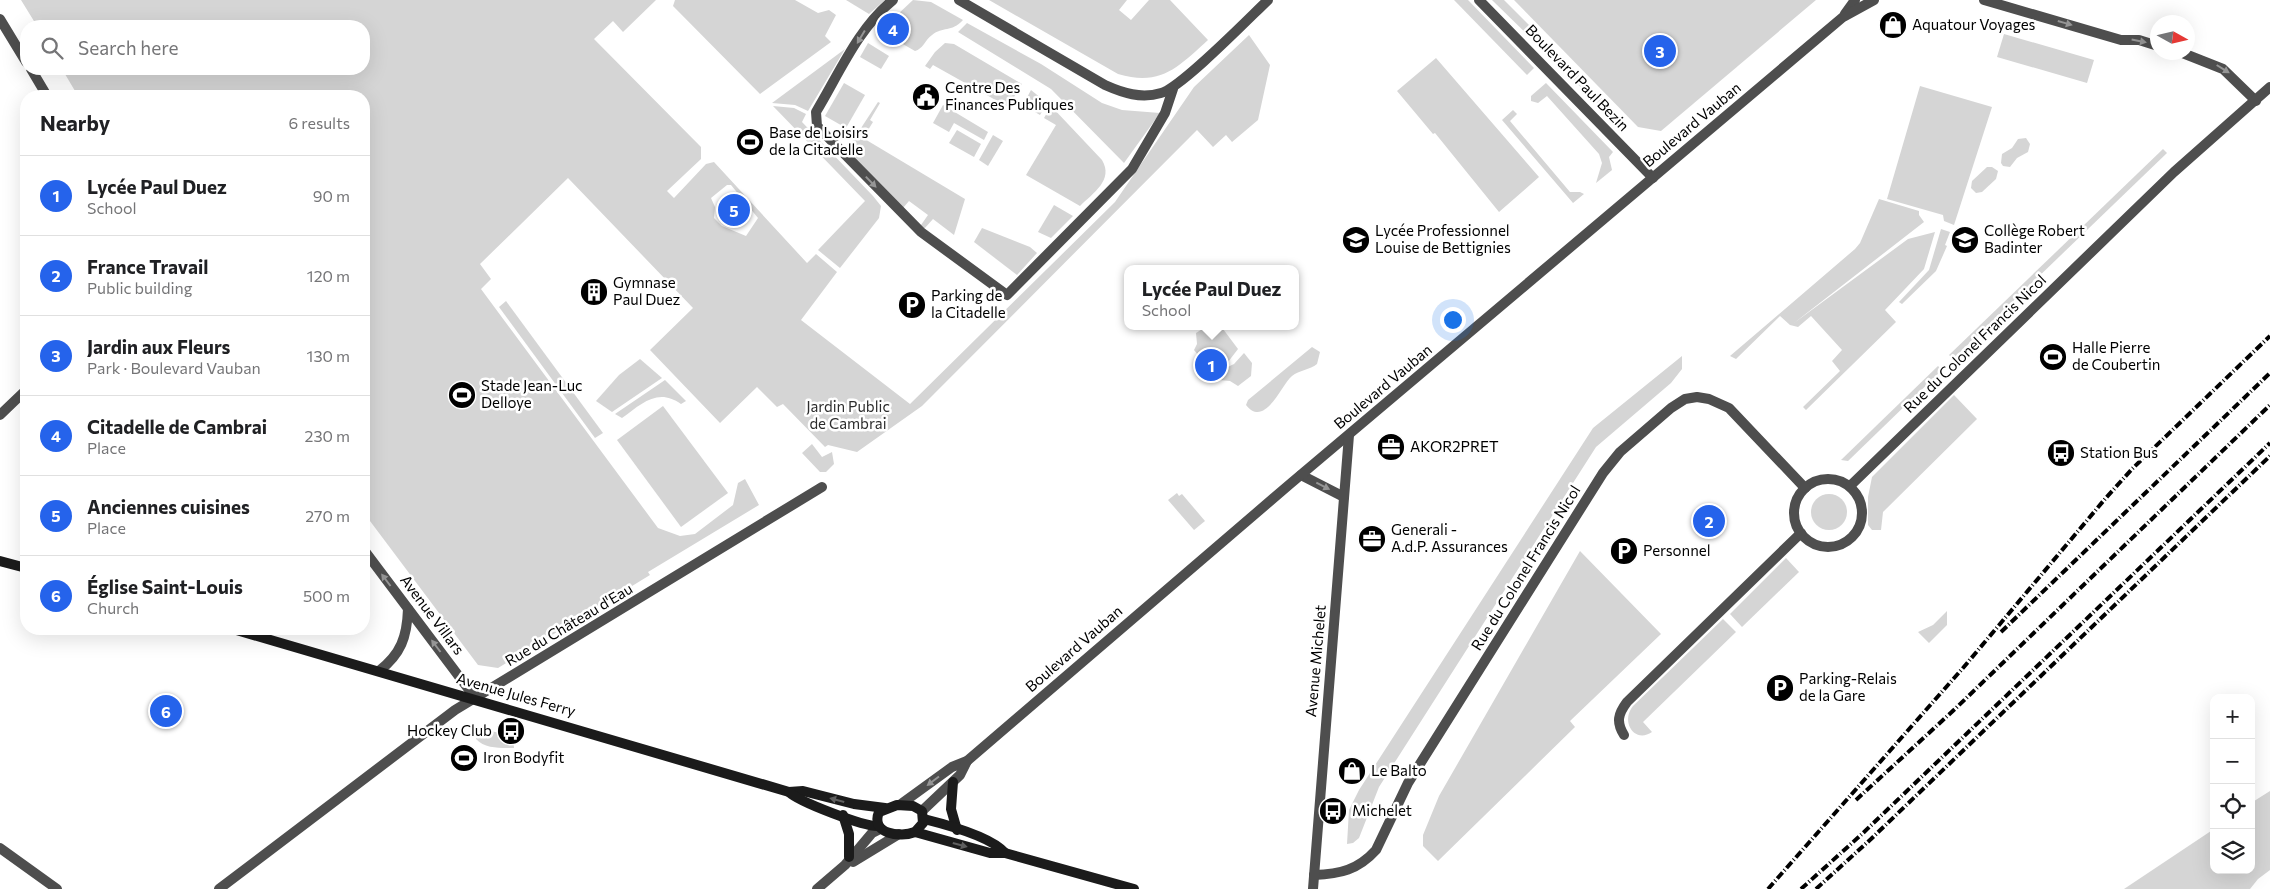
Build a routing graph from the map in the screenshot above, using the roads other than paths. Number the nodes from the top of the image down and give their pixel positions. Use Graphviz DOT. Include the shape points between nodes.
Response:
graph roads {
  1 [pos="893,0"];
  2 [pos="959,0"];
  3 [pos="1268,0"];
  4 [pos="1479,0"];
  5 [pos="1856,0"];
  6 [pos="1873,0"];
  7 [pos="1984,0"];
  8 [pos="1843,17"];
  9 [pos="0,18"];
  10 [pos="2150,43"];
  11 [pos="20,52"];
  12 [pos="2195,58"];
  13 [pos="34,75"];
  14 [pos="2270,87"];
  15 [pos="1173,89"];
  16 [pos="43,90"];
  17 [pos="2256,101"];
  18 [pos="1653,178"];
  19 [pos="20,396"];
  20 [pos="0,415"];
  21 [pos="1349,435"];
  22 [pos="1302,475"];
  23 [pos="1850,486"];
  24 [pos="822,487"];
  25 [pos="1805,488"];
  26 [pos="1344,497"];
  27 [pos="1801,533"];
  28 [pos="370,558"];
  29 [pos="0,561"];
  30 [pos="20,566"];
  31 [pos="408,609"];
  32 [pos="254,635"];
  33 [pos="379,671"];
  34 [pos="476,699"];
  35 [pos="1624,735"];
  36 [pos="967,761"];
  37 [pos="953,782"];
  38 [pos="789,792"];
  39 [pos="901,804"];
  40 [pos="885,808"];
  41 [pos="843,815"];
  42 [pos="923,815"];
  43 [pos="879,827"];
  44 [pos="957,830"];
  45 [pos="915,832"];
  46 [pos="899,834"];
  47 [pos="0,848"];
  48 [pos="1006,853"];
  49 [pos="847,861"];
  50 [pos="1314,875"];
  51 [pos="57,889"];
  52 [pos="219,889"];
  53 [pos="817,889"];
  54 [pos="1134,889"];
  55 [pos="1313,889"];
  1 -- 15 [label="street, one-way" via="871,21 815,117 817,126 930,240 1007,295 1132,169 1165,114"];
  2 -- 15 [label="street" via="1116,90 1139,96"];
  3 -- 15 [label="street"];
  4 -- 18 [label="street, Boulevard Paul Bezin"];
  5 -- 8 [label="street, Boulevard Vauban"];
  6 -- 8 [label="street, Boulevard Vauban"];
  7 -- 10 [label="street, one-way" via="2121,40"];
  8 -- 18 [label="street, Boulevard Vauban"];
  9 -- 11 [label="street"];
  12 -- 17 [label="street, one-way" via="2223,69"];
  13 -- 16 [label="street"];
  14 -- 17 [label="street, Rue du Colonel Francis Nicol"];
  17 -- 23 [label="street, Rue du Colonel Francis Nicol" via="2174,172"];
  18 -- 21 [label="street, Boulevard Vauban"];
  19 -- 20 [label="street"];
  21 -- 22 [label="street, Boulevard Vauban"];
  21 -- 26 [label="street, Avenue Michelet"];
  22 -- 26 [label="street, one-way"];
  22 -- 36 [label="street, Boulevard Vauban"];
  23 -- 25 [label="street" via="1827,479 1812,482"];
  23 -- 27 [label="street" via="1857,494 1862,510 1859,526 1850,539 1837,545 1822,546"];
  24 -- 34 [label="street, Rue du Château d'Eau"];
  25 -- 27 [label="street" via="1797,498 1794,510"];
  25 -- 50 [label="street, Rue du Colonel Francis Nicol" via="1723,404 1690,398 1671,408 1620,452 1603,473 1408,783 1376,850 1350,871"];
  26 -- 50 [label="street, Avenue Michelet"];
  27 -- 35 [label="street" via="1627,702 1618,720"];
  31 -- 28 [label="street, Avenue Villars, one-way"];
  29 -- 30 [label="main road"];
  31 -- 33 [label="street" via="402,646 391,662"];
  34 -- 31 [label="street, Avenue Villars, one-way"];
  32 -- 33 [label="main road, Avenue Jules Ferry"];
  33 -- 34 [label="main road, Avenue Jules Ferry"];
  34 -- 38 [label="main road, Avenue Jules Ferry"];
  34 -- 52 [label="street, Rue du Château d'Eau" via="448,716"];
  36 -- 37 [label="street, Boulevard Vauban"];
  36 -- 39 [label="street, Boulevard Vauban, one-way" via="952,767"];
  37 -- 42 [label="street, Boulevard Vauban"];
  37 -- 44 [label="main road" via="951,809"];
  40 -- 38 [label="main road, Avenue Jules Ferry, one-way" via="803,791"];
  38 -- 41 [label="main road, Avenue Jules Ferry" via="809,804"];
  39 -- 40 [label="main road"];
  39 -- 42 [label="main road" via="916,806"];
  40 -- 43 [label="main road" via="878,815"];
  41 -- 43 [label="main road, Avenue Jules Ferry" via="864,825"];
  41 -- 49 [label="main road" via="849,834"];
  42 -- 44 [label="main road"];
  42 -- 45 [label="main road"];
  43 -- 46 [label="main road"];
  43 -- 49 [label="street"];
  44 -- 48 [label="main road" via="993,843"];
  45 -- 46 [label="main road"];
  45 -- 48 [label="main road, one-way" via="981,851"];
  46 -- 49 [label="street"];
  47 -- 51 [label="street"];
  48 -- 54 [label="main road"];
  49 -- 53 [label="street"];
  50 -- 55 [label="street, Avenue Michelet"];
}
